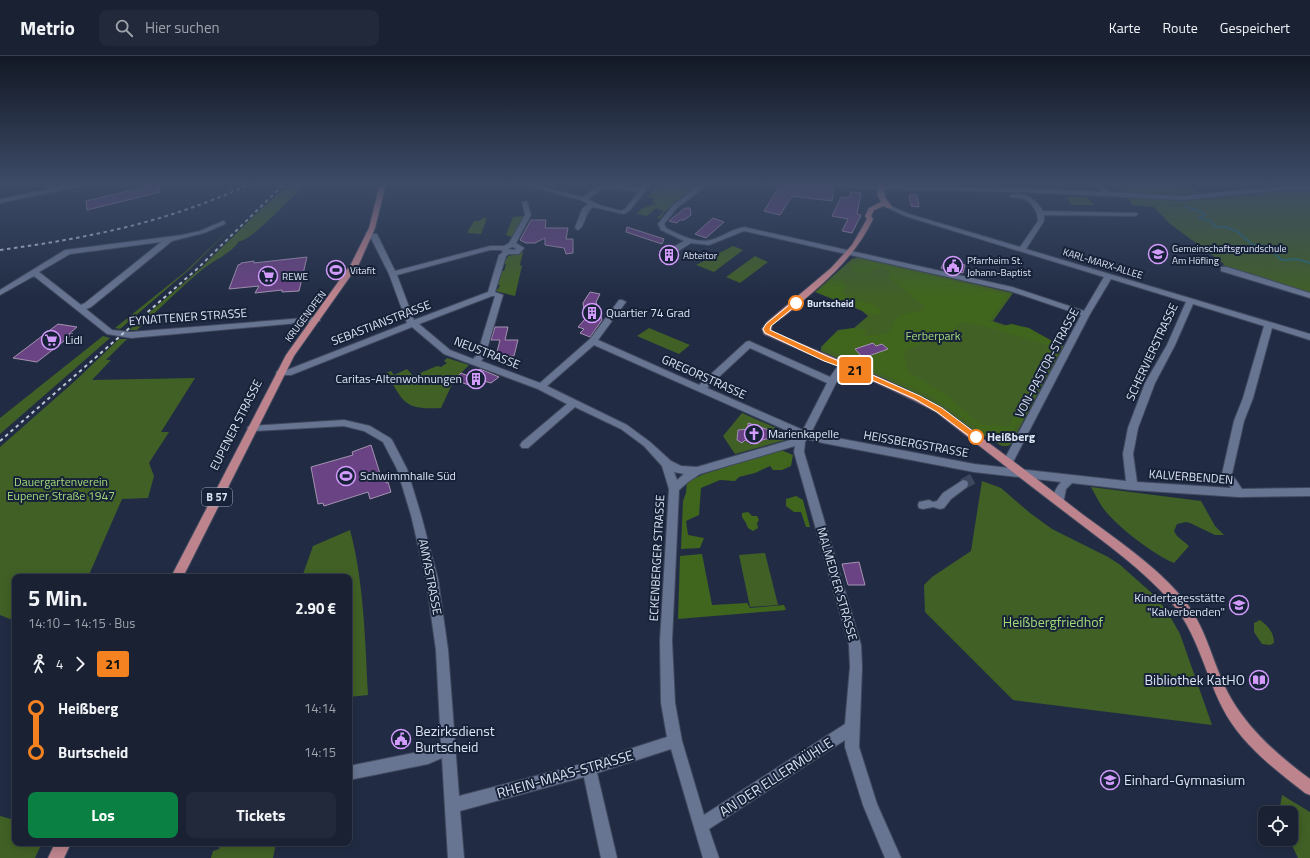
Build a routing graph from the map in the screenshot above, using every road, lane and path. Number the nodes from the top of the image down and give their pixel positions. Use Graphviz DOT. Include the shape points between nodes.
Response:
graph roads {
  1 [pos="374,221"];
  2 [pos="524,221"];
  3 [pos="580,221"];
  4 [pos="662,221"];
  5 [pos="869,221"];
  6 [pos="928,221"];
  7 [pos="1041,221"];
  8 [pos="224,223"];
  9 [pos="578,228"];
  10 [pos="369,235"];
  11 [pos="169,239"];
  12 [pos="690,241"];
  13 [pos="508,248"];
  14 [pos="1021,250"];
  15 [pos="850,252"];
  16 [pos="669,253"];
  17 [pos="1224,269"];
  18 [pos="34,272"];
  19 [pos="394,274"];
  20 [pos="1109,276"];
  21 [pos="0,293"];
  22 [pos="490,293"];
  23 [pos="1310,296"];
  24 [pos="1190,301"];
  25 [pos="622,302"];
  26 [pos="81,308"];
  27 [pos="1086,314"];
  28 [pos="317,319"];
  29 [pos="414,324"];
  30 [pos="1269,324"];
  31 [pos="1310,337"];
  32 [pos="593,341"];
  33 [pos="475,362"];
  34 [pos="844,365"];
  35 [pos="280,373"];
  36 [pos="832,382"];
  37 [pos="541,387"];
  38 [pos="700,389"];
  39 [pos="574,403"];
  40 [pos="252,428"];
  41 [pos="803,438"];
  42 [pos="525,445"];
  43 [pos="1008,462"];
  44 [pos="666,464"];
  45 [pos="986,470"];
  46 [pos="697,471"];
  47 [pos="1024,474"];
  48 [pos="976,476"];
  49 [pos="1070,479"];
  50 [pos="964,484"];
  51 [pos="1132,486"];
  52 [pos="674,489"];
  53 [pos="1310,492"];
  54 [pos="1239,493"];
  55 [pos="1059,501"];
  56 [pos="930,505"];
  57 [pos="179,574"];
  58 [pos="852,728"];
  59 [pos="675,741"];
  60 [pos="449,749"];
  61 [pos="589,769"];
  62 [pos="352,773"];
  63 [pos="1310,788"];
  64 [pos="454,804"];
  65 [pos="700,826"];
  66 [pos="61,846"];
  67 [pos="56,858"];
  68 [pos="456,858"];
  69 [pos="609,858"];
  70 [pos="711,858"];
  71 [pos="893,858"];
  1 -- 10 [label="main road, KRUGENOFEN / B 57"];
  2 -- 13 [label="street"];
  3 -- 9 [label="street"];
  4 -- 12 [label="street" via="663,230"];
  5 -- 15 [label="main road"];
  6 -- 14 [label="street, KARL-MARX-ALLEE"];
  7 -- 14 [label="street"];
  8 -- 11 [label="street" via="194,234"];
  10 -- 19 [label="street, NEUSTRASSE" via="374,236"];
  10 -- 28 [label="main road, KRUGENOFEN / B 57" via="350,273"];
  11 -- 18 [label="street" via="68,252"];
  11 -- 26 [label="street"];
  12 -- 15 [label="street" via="714,242 738,230 750,230"];
  12 -- 16 [label="street"];
  13 -- 19 [label="street" via="490,248"];
  13 -- 22 [label="street" via="503,255"];
  14 -- 20 [label="street, KARL-MARX-ALLEE"];
  15 -- 27 [label="street" via="1012,289"];
  15 -- 34 [label="main road" via="766,329 771,334"];
  17 -- 23 [label="street"];
  18 -- 21 [label="street"];
  18 -- 26 [label="street, EYNATTENER STRASSE"];
  19 -- 29 [label="street, NEUSTRASSE" via="410,321"];
  20 -- 24 [label="street, KARL-MARX-ALLEE"];
  20 -- 27 [label="street, VON-PASTOR-STRASSE"];
  22 -- 29 [label="street, SEBASTIANSTRASSE"];
  22 -- 33 [label="street" via="499,295 481,356"];
  24 -- 30 [label="street, KARL-MARX-ALLEE"];
  24 -- 51 [label="street, SCHERVIERSTRASSE" via="1171,345 1150,383 1133,428 1128,454"];
  25 -- 32 [label="street"];
  26 -- 28 [label="street, EYNATTENER STRASSE" via="110,332 131,334"];
  27 -- 43 [label="street, VON-PASTOR-STRASSE"];
  28 -- 35 [label="main road, KRUGENOFEN / B 57"];
  29 -- 33 [label="street, NEUSTRASSE" via="447,352"];
  29 -- 35 [label="street, SEBASTIANSTRASSE" via="288,373"];
  30 -- 31 [label="street, KARL-MARX-ALLEE"];
  30 -- 54 [label="street" via="1248,398 1239,420 1227,474"];
  32 -- 37 [label="street"];
  32 -- 38 [label="street, GREGORSTRASSE"];
  33 -- 37 [label="street, NEUSTRASSE"];
  34 -- 36 [label="street"];
  34 -- 43 [label="main road" via="931,405"];
  35 -- 40 [label="main road, EUPENER STRASSE / B 57"];
  36 -- 38 [label="street" via="749,344"];
  36 -- 41 [label="street"];
  37 -- 39 [label="street, ECKENBERGER STRASSE"];
  38 -- 41 [label="street, GREGORSTRASSE"];
  39 -- 42 [label="street"];
  39 -- 44 [label="street, ECKENBERGER STRASSE" via="624,427 647,444"];
  40 -- 57 [label="main road, EUPENER STRASSE / B 57"];
  40 -- 60 [label="street, AMYASTRASSE" via="347,424 367,428 387,440 402,469 432,578 441,641"];
  41 -- 45 [label="street, HEISSBERGSTRASSE"];
  41 -- 46 [label="street"];
  41 -- 58 [label="street, MALMEDYER STRASSE" via="799,452 855,644"];
  43 -- 47 [label="main road"];
  44 -- 46 [label="street" via="680,470"];
  44 -- 52 [label="street, ECKENBERGER STRASSE"];
  45 -- 47 [label="street, HEISSBERGSTRASSE"];
  45 -- 48 [label="street"];
  46 -- 52 [label="street"];
  47 -- 49 [label="street, KALVERBENDEN"];
  47 -- 55 [label="main road"];
  49 -- 51 [label="street, KALVERBENDEN"];
  49 -- 55 [label="street" via="1059,493"];
  50 -- 56 [label="street" via="947,496 940,505"];
  51 -- 54 [label="street, KALVERBENDEN"];
  52 -- 59 [label="street, ECKENBERGER STRASSE" via="666,641 668,703"];
  53 -- 54 [label="street, KALVERBENDEN"];
  55 -- 63 [label="main road" via="1134,559 1160,581 1179,602 1195,626 1217,683 1242,726 1287,771"];
  58 -- 65 [label="street, AN DER ELLERMÜHLE"];
  58 -- 71 [label="street, MALMEDYER STRASSE" via="852,747 859,771 870,805"];
  59 -- 61 [label="street, RHEIN-MAAS-STRASSE"];
  59 -- 65 [label="street, ECKENBERGER STRASSE"];
  60 -- 62 [label="street" via="428,757"];
  60 -- 64 [label="street, AMYASTRASSE"];
  61 -- 64 [label="street, RHEIN-MAAS-STRASSE"];
  61 -- 69 [label="street"];
  64 -- 68 [label="street, AMYASTRASSE"];
  65 -- 70 [label="street, ECKENBERGER STRASSE"];
  66 -- 67 [label="main road"];
}
